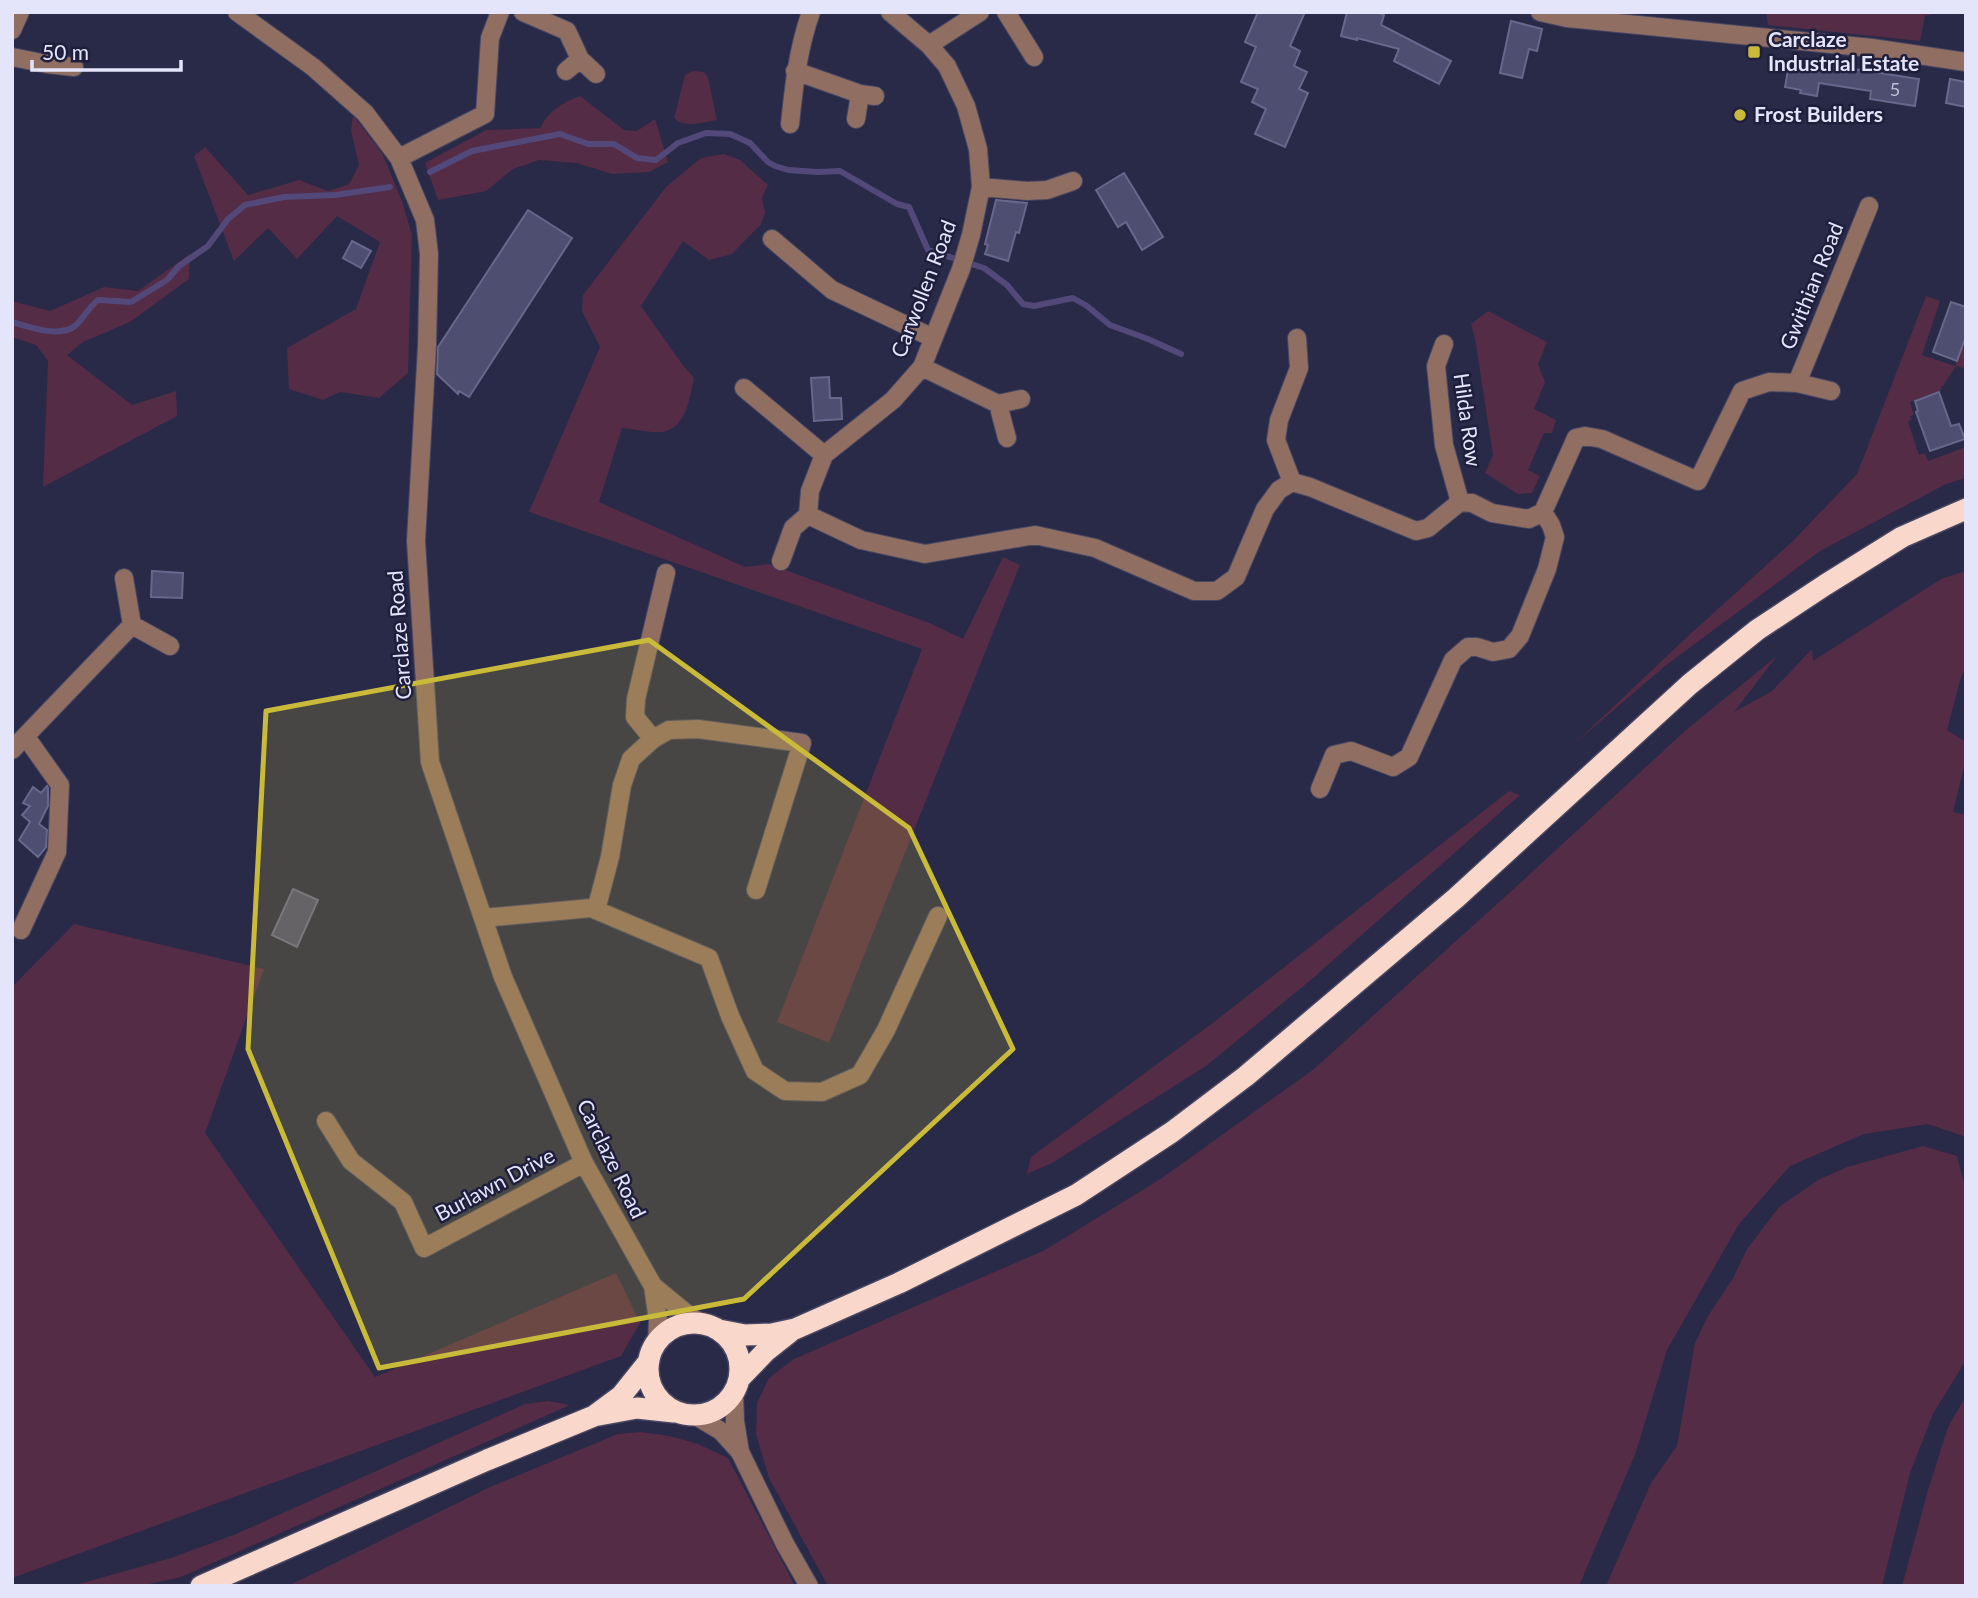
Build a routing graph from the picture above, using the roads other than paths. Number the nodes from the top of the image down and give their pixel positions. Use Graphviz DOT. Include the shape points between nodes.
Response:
graph roads {
  1 [pos="20,12"];
  2 [pos="237,12"];
  3 [pos="500,12"];
  4 [pos="523,12"];
  5 [pos="811,12"];
  6 [pos="890,12"];
  7 [pos="980,12"];
  8 [pos="1006,12"];
  9 [pos="1540,12"];
  10 [pos="12,30"];
  11 [pos="929,45"];
  12 [pos="12,57"];
  13 [pos="1034,57"];
  14 [pos="1966,62"];
  15 [pos="74,67"];
  16 [pos="795,71"];
  17 [pos="596,74"];
  18 [pos="856,119"];
  19 [pos="790,124"];
  20 [pos="399,158"];
  21 [pos="1073,181"];
  22 [pos="981,187"];
  23 [pos="1870,206"];
  24 [pos="772,239"];
  25 [pos="933,338"];
  26 [pos="1297,338"];
  27 [pos="1444,344"];
  28 [pos="922,367"];
  29 [pos="1797,383"];
  30 [pos="744,388"];
  31 [pos="1831,391"];
  32 [pos="1021,399"];
  33 [pos="998,404"];
  34 [pos="1007,438"];
  35 [pos="824,456"];
  36 [pos="1292,482"];
  37 [pos="1460,502"];
  38 [pos="1966,509"];
  39 [pos="1543,512"];
  40 [pos="808,514"];
  41 [pos="781,561"];
  42 [pos="666,573"];
  43 [pos="124,578"];
  44 [pos="132,625"];
  45 [pos="170,646"];
  46 [pos="26,737"];
  47 [pos="653,739"];
  48 [pos="12,750"];
  49 [pos="1320,789"];
  50 [pos="756,890"];
  51 [pos="596,910"];
  52 [pos="937,916"];
  53 [pos="483,918"];
  54 [pos="21,930"];
  55 [pos="326,1121"];
  56 [pos="584,1163"];
  57 [pos="653,1286"];
  58 [pos="712,1327"];
  59 [pos="795,1329"];
  60 [pos="653,1352"];
  61 [pos="737,1386"];
  62 [pos="685,1413"];
  63 [pos="594,1416"];
  64 [pos="740,1452"];
  65 [pos="201,1586"];
  66 [pos="809,1586"];
  1 -- 10 [label="street"];
  2 -- 20 [label="street, Carclaze Road" via="313,67 365,114"];
  3 -- 20 [label="street" via="490,38 485,114"];
  4 -- 17 [label="street" via="566,31 573,65"];
  5 -- 16 [label="street"];
  6 -- 11 [label="street, Carwollen Road"];
  7 -- 11 [label="street"];
  8 -- 13 [label="street"];
  9 -- 14 [label="street" via="1567,19 1872,48"];
  11 -- 22 [label="street, Carwollen Road" via="947,66 966,106 978,149"];
  12 -- 15 [label="street"];
  16 -- 18 [label="street" via="867,95"];
  16 -- 19 [label="street"];
  20 -- 53 [label="street, Carclaze Road" via="425,220 429,254 416,541 430,762"];
  21 -- 22 [label="street" via="1047,190"];
  22 -- 25 [label="street, Carwollen Road" via="963,262"];
  23 -- 29 [label="street, Gwithian Road"];
  24 -- 25 [label="street" via="832,290"];
  25 -- 28 [label="street, Carwollen Road"];
  26 -- 36 [label="street" via="1299,368 1276,440"];
  27 -- 37 [label="street, Hilda Row" via="1436,366 1444,445"];
  28 -- 33 [label="street"];
  28 -- 35 [label="street, Carwollen Road" via="893,400"];
  29 -- 31 [label="street, Gwithian Road"];
  29 -- 39 [label="street, Gwithian Road" via="1769,382 1742,391 1698,481 1602,439 1576,438"];
  30 -- 35 [label="street"];
  32 -- 33 [label="street"];
  33 -- 34 [label="street"];
  35 -- 40 [label="street, Carwollen Road" via="810,491"];
  36 -- 37 [label="street" via="1416,531 1428,528"];
  36 -- 40 [label="street" via="1279,490 1265,509 1236,577 1217,592 1194,590 1095,548 1035,535 925,554 861,540"];
  37 -- 39 [label="street" via="1529,519"];
  38 -- 59 [label="highway" via="1902,537 1724,655 1456,898 1246,1076 1172,1132 1076,1195"];
  39 -- 49 [label="street" via="1555,537 1520,636 1509,649 1493,652 1468,647 1454,660 1409,757 1393,768 1351,751 1334,755"];
  40 -- 41 [label="street, Carwollen Road" via="793,528"];
  42 -- 47 [label="street" via="636,699 635,718"];
  43 -- 44 [label="street"];
  44 -- 45 [label="street"];
  44 -- 46 [label="street"];
  46 -- 48 [label="street"];
  46 -- 54 [label="street" via="60,785 57,852"];
  47 -- 50 [label="street" via="669,730 698,729 802,743"];
  47 -- 51 [label="street" via="631,759 622,785"];
  51 -- 52 [label="street" via="709,958 755,1071 785,1091 822,1092 860,1074 886,1030"];
  51 -- 53 [label="street"];
  53 -- 56 [label="street, Carclaze Road" via="503,977"];
  55 -- 56 [label="street, Burlawn Drive" via="351,1161 403,1202 424,1248"];
  56 -- 57 [label="street, Carclaze Road"];
  57 -- 58 [label="street, Carclaze Road" via="692,1318"];
  57 -- 60 [label="street, Carclaze Road" via="658,1320"];
  58 -- 59 [label="highway" via="745,1335"];
  58 -- 60 [label="highway" via="675,1326"];
  58 -- 61 [label="highway" via="730,1340 737,1353"];
  59 -- 61 [label="highway" via="766,1351"];
  60 -- 62 [label="highway" via="648,1376 653,1391 662,1402"];
  60 -- 63 [label="highway" via="621,1396"];
  61 -- 62 [label="highway" via="715,1410 702,1415"];
  61 -- 64 [label="street" via="735,1420"];
  62 -- 63 [label="highway" via="637,1408"];
  62 -- 64 [label="street" via="721,1431"];
  63 -- 65 [label="highway"];
  64 -- 66 [label="street"];
}
